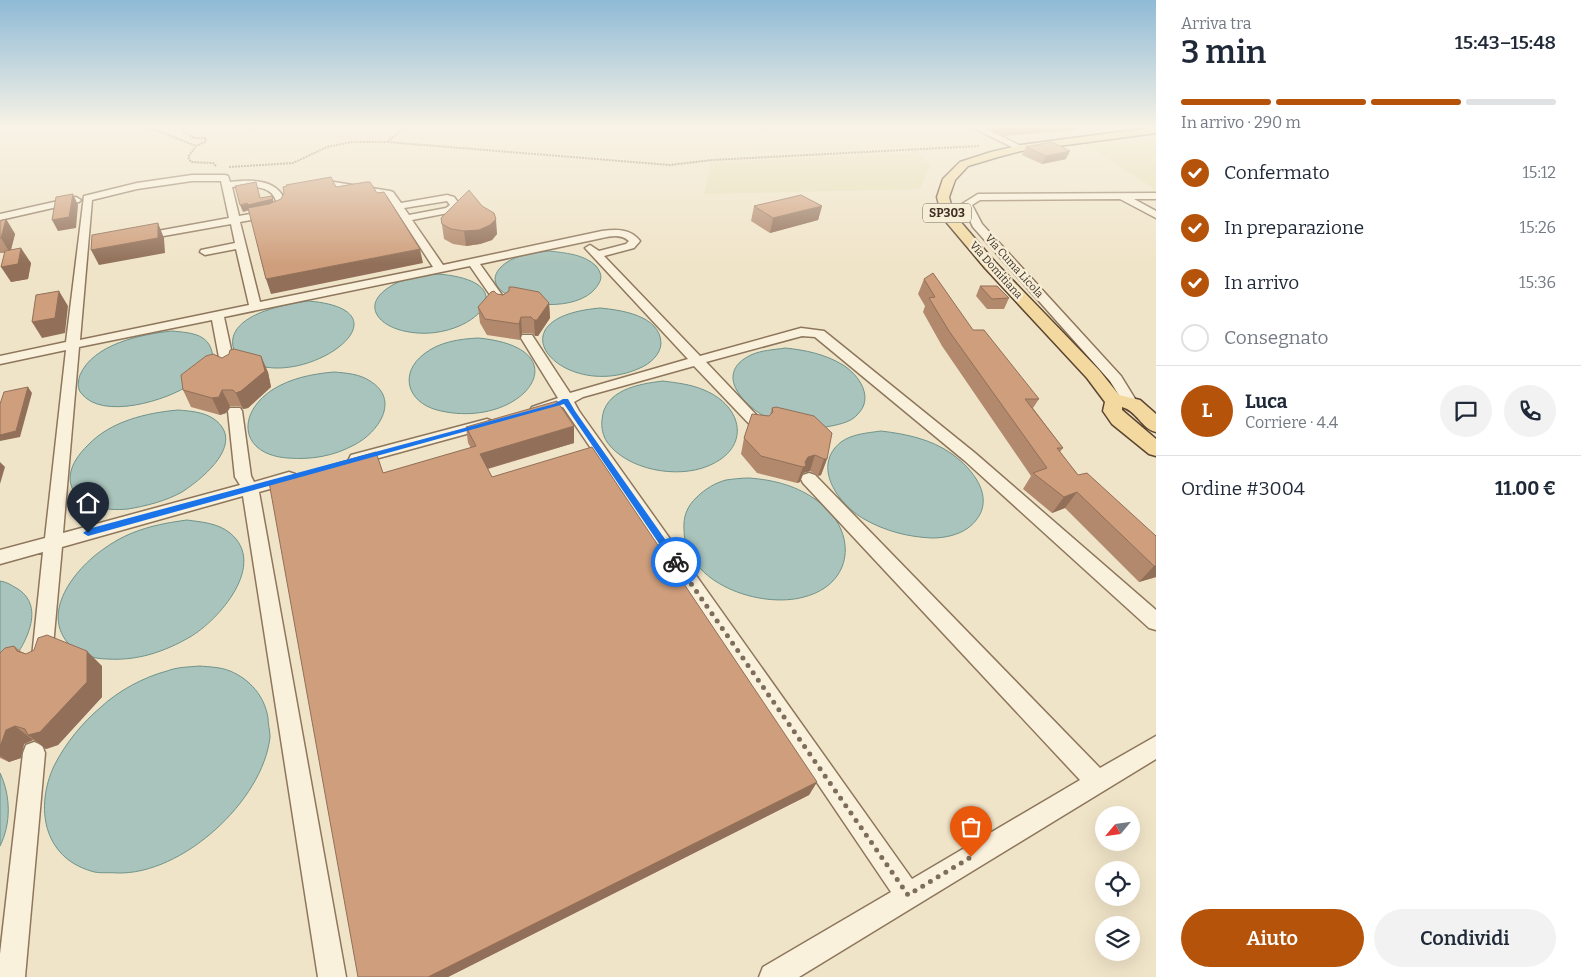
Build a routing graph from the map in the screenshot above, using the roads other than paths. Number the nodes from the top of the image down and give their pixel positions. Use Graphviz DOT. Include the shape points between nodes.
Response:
graph roads {
  1 [pos="955,173"];
  2 [pos="226,185"];
  3 [pos="305,189"];
  4 [pos="1121,196"];
  5 [pos="1156,196"];
  6 [pos="87,198"];
  7 [pos="398,206"];
  8 [pos="1156,215"];
  9 [pos="0,217"];
  10 [pos="407,218"];
  11 [pos="235,220"];
  12 [pos="582,239"];
  13 [pos="127,240"];
  14 [pos="241,245"];
  15 [pos="204,252"];
  16 [pos="596,255"];
  17 [pos="474,262"];
  18 [pos="440,269"];
  19 [pos="503,304"];
  20 [pos="255,306"];
  21 [pos="217,315"];
  22 [pos="526,338"];
  23 [pos="72,346"];
  24 [pos="0,360"];
  25 [pos="697,361"];
  26 [pos="228,368"];
  27 [pos="566,400"];
  28 [pos="1122,402"];
  29 [pos="235,411"];
  30 [pos="518,416"];
  31 [pos="499,421"];
  32 [pos="1156,426"];
  33 [pos="760,427"];
  34 [pos="1156,449"];
  35 [pos="346,462"];
  36 [pos="308,473"];
  37 [pos="809,479"];
  38 [pos="250,488"];
  39 [pos="52,542"];
  40 [pos="0,557"];
  41 [pos="1156,622"];
  42 [pos="42,658"];
  43 [pos="1156,747"];
  44 [pos="34,753"];
  45 [pos="1097,781"];
  46 [pos="908,895"];
  47 [pos="11,977"];
  48 [pos="332,977"];
  49 [pos="773,977"];
  1 -- 28 [label="main road, Via Domitiana / SP303" via="949,179 943,196 947,214 990,265"];
  2 -- 6 [label="street" via="225,178 196,177"];
  2 -- 11 [label="street"];
  2 -- 11 [label="street" via="246,183 282,192 281,209"];
  3 -- 7 [label="street" via="334,185 390,194"];
  4 -- 5 [label="street, Via Cuma Licola"];
  4 -- 8 [label="street"];
  4 -- 28 [label="street, Via Cuma Licola" via="978,197 967,204 977,225 1116,379"];
  6 -- 9 [label="street"];
  6 -- 23 [label="street" via="87,247"];
  7 -- 10 [label="street"];
  7 -- 10 [label="street" via="447,198 456,206"];
  10 -- 18 [label="street"];
  11 -- 13 [label="lane"];
  11 -- 14 [label="street"];
  12 -- 16 [label="street"];
  12 -- 16 [label="street" via="617,233 635,241 630,246"];
  12 -- 17 [label="lane"];
  14 -- 15 [label="street"];
  14 -- 20 [label="street"];
  16 -- 25 [label="street"];
  17 -- 18 [label="lane"];
  17 -- 19 [label="lane"];
  18 -- 20 [label="lane"];
  20 -- 21 [label="lane"];
  21 -- 23 [label="lane"];
  21 -- 26 [label="street"];
  22 -- 27 [label="street"];
  23 -- 24 [label="lane"];
  23 -- 39 [label="street"];
  25 -- 27 [label="street"];
  25 -- 33 [label="street"];
  25 -- 41 [label="street" via="801,332 819,334 970,457"];
  27 -- 30 [label="street"];
  27 -- 46 [label="street"];
  28 -- 32 [label="main road, Via Domitiana / SP303" via="1140,408"];
  28 -- 34 [label="main road, Via Domitiana / SP303" via="1112,410 1119,420"];
  29 -- 38 [label="street" via="243,477"];
  31 -- 35 [label="street"];
  36 -- 38 [label="street"];
  37 -- 45 [label="street"];
  38 -- 39 [label="street"];
  38 -- 48 [label="street"];
  39 -- 40 [label="street"];
  39 -- 42 [label="street"];
  43 -- 45 [label="street"];
  44 -- 47 [label="street"];
  45 -- 46 [label="street"];
  46 -- 49 [label="street"];
}
